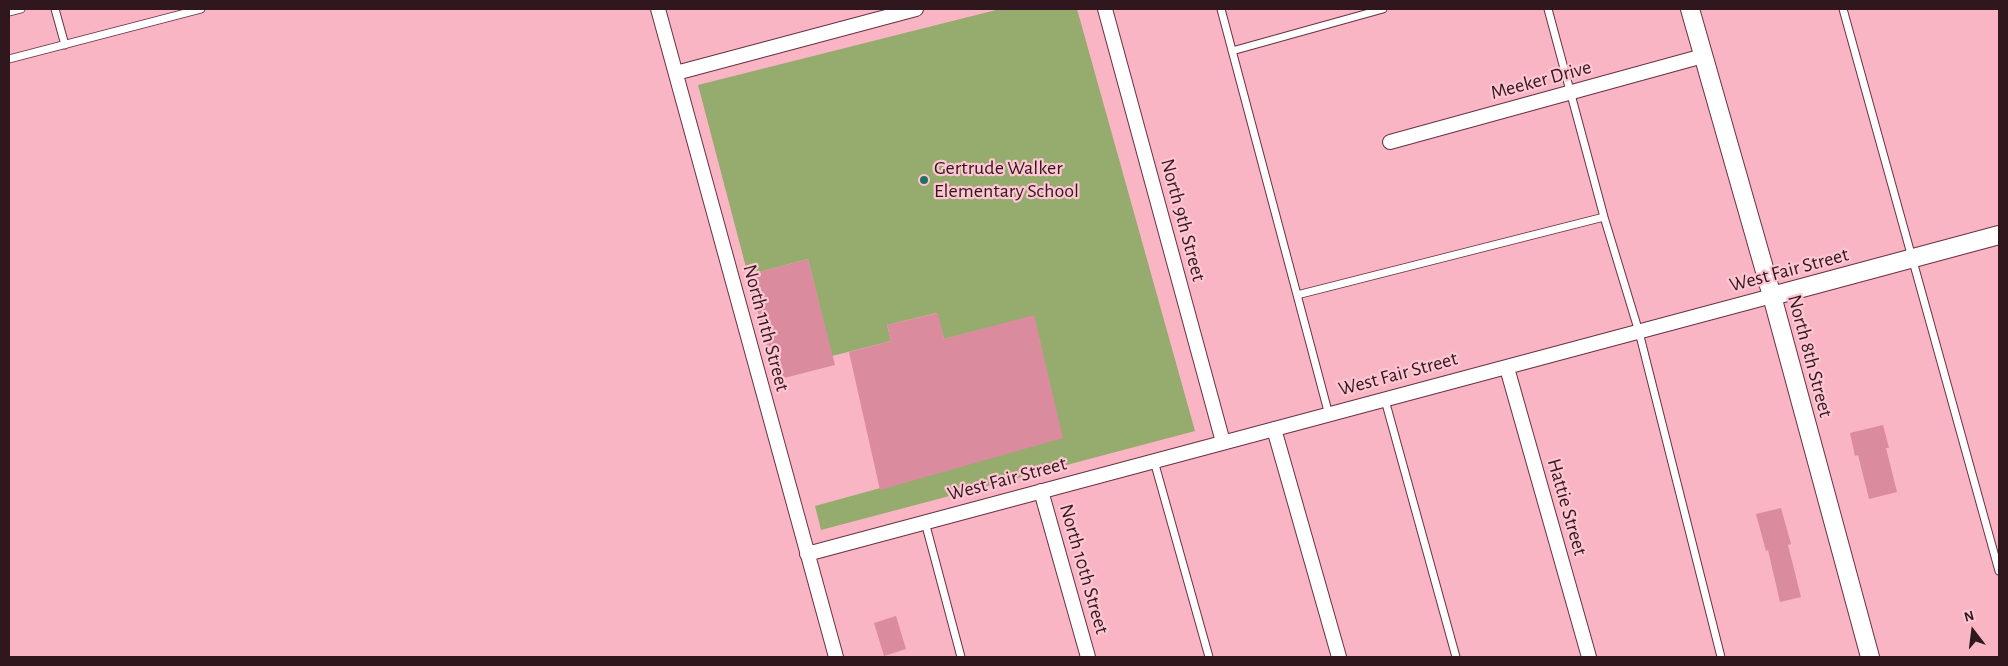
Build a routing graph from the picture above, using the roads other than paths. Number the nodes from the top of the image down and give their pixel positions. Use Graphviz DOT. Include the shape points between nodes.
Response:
graph roads {
  1 [pos="22,9"];
  2 [pos="55,9"];
  3 [pos="201,9"];
  4 [pos="658,9"];
  5 [pos="916,9"];
  6 [pos="1105,9"];
  7 [pos="1221,9"];
  8 [pos="1383,9"];
  9 [pos="1548,9"];
  10 [pos="1690,9"];
  11 [pos="1843,9"];
  12 [pos="9,12"];
  13 [pos="65,45"];
  14 [pos="1232,51"];
  15 [pos="1703,56"];
  16 [pos="9,59"];
  17 [pos="676,73"];
  18 [pos="1572,92"];
  19 [pos="1390,142"];
  20 [pos="1604,217"];
  21 [pos="1999,236"];
  22 [pos="1912,259"];
  23 [pos="1297,296"];
  24 [pos="1772,296"];
  25 [pos="1639,332"];
  26 [pos="1508,368"];
  27 [pos="1385,400"];
  28 [pos="1329,414"];
  29 [pos="1274,429"];
  30 [pos="1223,442"];
  31 [pos="1154,461"];
  32 [pos="1041,491"];
  33 [pos="925,522"];
  34 [pos="807,554"];
  35 [pos="1999,571"];
  36 [pos="836,657"];
  37 [pos="961,657"];
  38 [pos="1088,657"];
  39 [pos="1209,657"];
  40 [pos="1339,657"];
  41 [pos="1456,657"];
  42 [pos="1589,657"];
  43 [pos="1721,657"];
  44 [pos="1870,657"];
  1 -- 12 [label="lane"];
  2 -- 13 [label="lane"];
  3 -- 13 [label="lane"];
  4 -- 17 [label="street, North 11th Street"];
  5 -- 17 [label="street"];
  6 -- 30 [label="street, North 9th Street"];
  7 -- 14 [label="lane"];
  8 -- 14 [label="lane"];
  9 -- 18 [label="lane"];
  10 -- 15 [label="street, North 8th Street"];
  11 -- 22 [label="lane"];
  13 -- 16 [label="lane"];
  14 -- 23 [label="lane"];
  15 -- 18 [label="street, Meeker Drive"];
  15 -- 24 [label="street, North 8th Street"];
  17 -- 34 [label="street, North 11th Street"];
  18 -- 19 [label="street, Meeker Drive"];
  18 -- 20 [label="lane"];
  20 -- 23 [label="lane"];
  20 -- 25 [label="lane"];
  21 -- 22 [label="street, West Fair Street"];
  22 -- 24 [label="street, West Fair Street"];
  22 -- 35 [label="lane"];
  23 -- 28 [label="lane"];
  24 -- 25 [label="street, West Fair Street"];
  24 -- 44 [label="street, North 8th Street"];
  25 -- 26 [label="street, West Fair Street"];
  25 -- 43 [label="lane"];
  26 -- 27 [label="street, West Fair Street"];
  26 -- 42 [label="street, Hattie Street"];
  27 -- 28 [label="street, West Fair Street"];
  27 -- 41 [label="lane"];
  28 -- 29 [label="street, West Fair Street"];
  29 -- 30 [label="street, West Fair Street"];
  29 -- 40 [label="street"];
  30 -- 31 [label="street, West Fair Street"];
  31 -- 32 [label="street, West Fair Street"];
  31 -- 39 [label="lane"];
  32 -- 33 [label="street, West Fair Street"];
  32 -- 38 [label="street, North 10th Street"];
  33 -- 34 [label="street, West Fair Street"];
  33 -- 37 [label="lane"];
  34 -- 36 [label="street, North 11th Street"];
}
